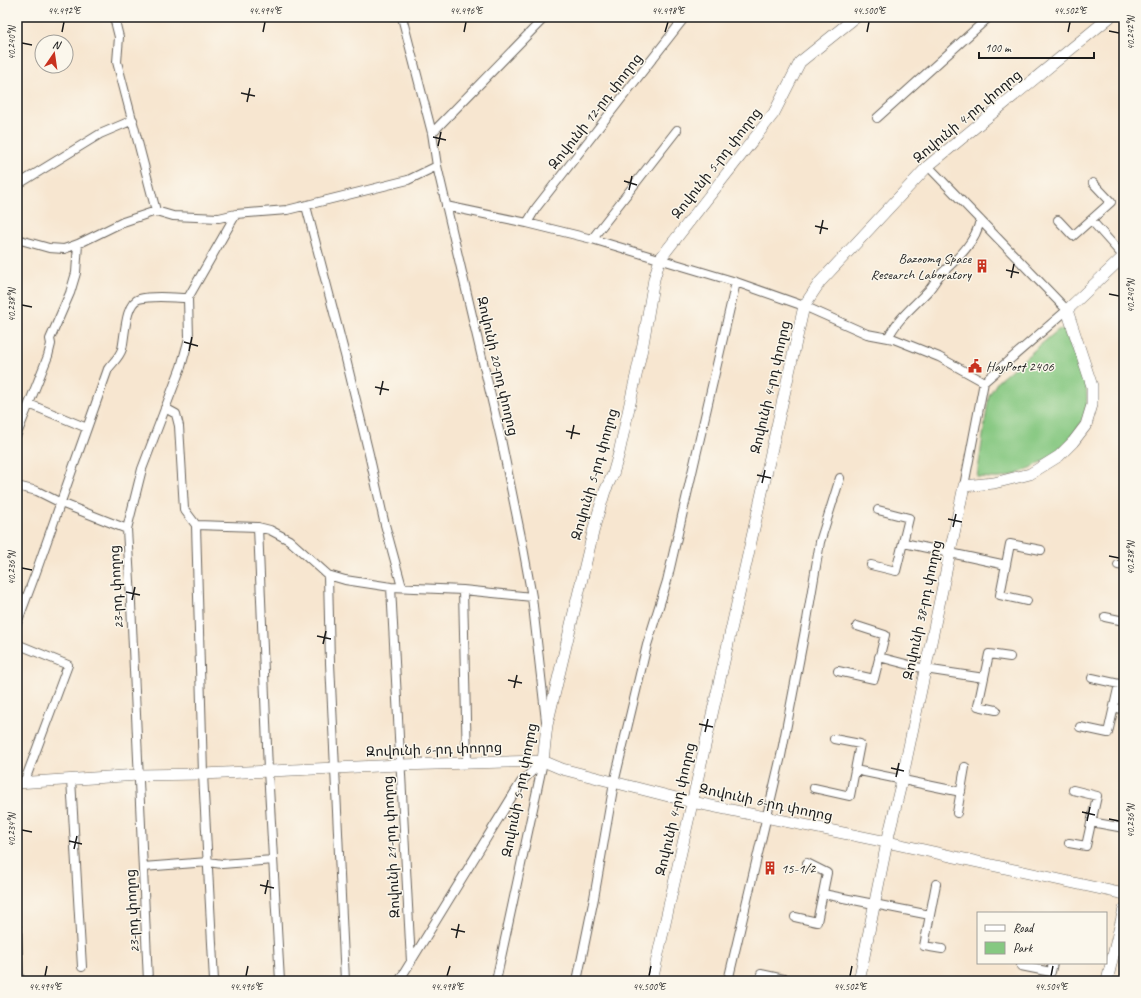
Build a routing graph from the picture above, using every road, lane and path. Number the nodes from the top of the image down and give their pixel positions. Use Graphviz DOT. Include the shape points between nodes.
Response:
graph roads {
  1 [pos="114,17"];
  2 [pos="402,17"];
  3 [pos="545,17"];
  4 [pos="685,17"];
  5 [pos="856,17"];
  6 [pos="990,17"];
  7 [pos="1110,17"];
  8 [pos="877,118"];
  9 [pos="133,120"];
  10 [pos="677,130"];
  11 [pos="432,133"];
  12 [pos="437,166"];
  13 [pos="928,166"];
  14 [pos="1093,183"];
  15 [pos="17,185"];
  16 [pos="306,206"];
  17 [pos="446,206"];
  18 [pos="156,211"];
  19 [pos="236,214"];
  20 [pos="980,220"];
  21 [pos="1058,220"];
  22 [pos="1092,220"];
  23 [pos="527,223"];
  24 [pos="17,239"];
  25 [pos="592,239"];
  26 [pos="78,244"];
  27 [pos="1124,256"];
  28 [pos="660,259"];
  29 [pos="736,282"];
  30 [pos="188,298"];
  31 [pos="804,306"];
  32 [pos="1067,310"];
  33 [pos="888,338"];
  34 [pos="984,382"];
  35 [pos="28,404"];
  36 [pos="165,408"];
  37 [pos="87,428"];
  38 [pos="17,434"];
  39 [pos="840,478"];
  40 [pos="17,486"];
  41 [pos="964,486"];
  42 [pos="61,503"];
  43 [pos="878,510"];
  44 [pos="196,525"];
  45 [pos="258,526"];
  46 [pos="127,529"];
  47 [pos="904,542"];
  48 [pos="1041,550"];
  49 [pos="950,553"];
  50 [pos="870,565"];
  51 [pos="1006,565"];
  52 [pos="328,575"];
  53 [pos="391,587"];
  54 [pos="402,588"];
  55 [pos="463,590"];
  56 [pos="532,597"];
  57 [pos="1027,601"];
  58 [pos="1105,617"];
  59 [pos="1124,621"];
  60 [pos="17,623"];
  61 [pos="857,626"];
  62 [pos="17,644"];
  63 [pos="879,657"];
  64 [pos="1010,657"];
  65 [pos="925,669"];
  66 [pos="838,671"];
  67 [pos="984,678"];
  68 [pos="1092,678"];
  69 [pos="1114,708"];
  70 [pos="996,710"];
  71 [pos="1124,710"];
  72 [pos="547,725"];
  73 [pos="1080,727"];
  74 [pos="834,739"];
  75 [pos="543,761"];
  76 [pos="467,762"];
  77 [pos="400,764"];
  78 [pos="334,767"];
  79 [pos="965,767"];
  80 [pos="268,770"];
  81 [pos="855,770"];
  82 [pos="203,774"];
  83 [pos="138,775"];
  84 [pos="71,779"];
  85 [pos="902,780"];
  86 [pos="20,783"];
  87 [pos="614,783"];
  88 [pos="814,788"];
  89 [pos="1073,790"];
  90 [pos="961,792"];
  91 [pos="692,802"];
  92 [pos="957,813"];
  93 [pos="767,817"];
  94 [pos="1092,822"];
  95 [pos="1124,828"];
  96 [pos="887,842"];
  97 [pos="1069,843"];
  98 [pos="273,860"];
  99 [pos="208,862"];
  100 [pos="807,863"];
  101 [pos="143,867"];
  102 [pos="936,884"];
  103 [pos="823,894"];
  104 [pos="1124,894"];
  105 [pos="875,905"];
  106 [pos="1124,909"];
  107 [pos="930,915"];
  108 [pos="795,917"];
  109 [pos="17,928"];
  110 [pos="942,949"];
  111 [pos="1110,956"];
  112 [pos="411,962"];
  113 [pos="1053,964"];
  114 [pos="1021,966"];
  115 [pos="82,967"];
  116 [pos="761,974"];
  117 [pos="19,981"];
  118 [pos="148,981"];
  119 [pos="214,981"];
  120 [pos="280,981"];
  121 [pos="345,981"];
  122 [pos="400,981"];
  123 [pos="496,981"];
  124 [pos="577,981"];
  125 [pos="652,981"];
  126 [pos="728,981"];
  127 [pos="793,981"];
  128 [pos="859,981"];
  129 [pos="1108,981"];
  1 -- 9 [label="street" via="120,38 117,62"];
  2 -- 11 [label="street, Զովունի 20-րդ փողոց"];
  3 -- 11 [label="street"];
  4 -- 23 [label="street, Զովունի 12-րդ փողոց"];
  5 -- 28 [label="street, Զովունի 5-րդ փողոց" via="800,62 774,113"];
  6 -- 8 [label="street"];
  7 -- 13 [label="street, Զովունի 4-րդ փողոց"];
  9 -- 15 [label="street" via="100,134"];
  9 -- 18 [label="street"];
  10 -- 25 [label="street"];
  11 -- 12 [label="street, Զովունի 20-րդ փողոց"];
  12 -- 16 [label="street" via="408,180"];
  12 -- 17 [label="street, Զովունի 20-րդ փողոց"];
  13 -- 20 [label="street"];
  13 -- 31 [label="street, Զովունի 4-րդ փողոց" via="820,282"];
  14 -- 22 [label="street" via="1111,202"];
  16 -- 19 [label="street"];
  16 -- 54 [label="street"];
  17 -- 23 [label="street"];
  17 -- 56 [label="street, Զովունի 20-րդ փողոց" via="502,439"];
  18 -- 19 [label="street" via="172,216 219,218"];
  18 -- 26 [label="street" via="123,222"];
  19 -- 30 [label="street, 23-րդ փողոց"];
  20 -- 32 [label="street"];
  20 -- 33 [label="street" via="979,228 967,246 902,317"];
  21 -- 22 [label="street" via="1073,236"];
  22 -- 27 [label="street"];
  23 -- 25 [label="street"];
  24 -- 26 [label="street" via="49,248 64,249"];
  25 -- 28 [label="street"];
  26 -- 35 [label="street" via="76,273 70,293 50,339 48,356"];
  27 -- 32 [label="street"];
  28 -- 29 [label="street"];
  28 -- 72 [label="street, Զովունի 5-րդ փողոց" via="619,453 595,524"];
  29 -- 31 [label="street"];
  29 -- 87 [label="street" via="667,581 647,645"];
  30 -- 36 [label="street, 23-րդ փողոց" via="188,338 181,367"];
  30 -- 37 [label="street" via="148,297 138,299 133,304 126,323 122,348 108,369"];
  31 -- 33 [label="street" via="867,334"];
  31 -- 91 [label="street, Զովունի 4-րդ փողոց"];
  32 -- 34 [label="street"];
  32 -- 41 [label="street" via="1092,386 1092,405 1086,425 1059,456 1030,474 994,483"];
  33 -- 34 [label="street" via="939,357"];
  34 -- 41 [label="street, Զովունի 38-րդ փողոց"];
  35 -- 37 [label="street"];
  35 -- 38 [label="street"];
  36 -- 44 [label="street" via="176,414 184,509"];
  36 -- 46 [label="street, 23-րդ փողոց" via="142,469"];
  37 -- 42 [label="street"];
  39 -- 93 [label="street" via="820,542 806,627"];
  40 -- 42 [label="street" via="37,491"];
  41 -- 49 [label="street, Զովունի 38-րդ փողոց"];
  42 -- 46 [label="street"];
  42 -- 60 [label="street"];
  43 -- 47 [label="street" via="909,518"];
  44 -- 45 [label="street"];
  44 -- 82 [label="street"];
  45 -- 52 [label="street" via="289,540"];
  45 -- 80 [label="street"];
  46 -- 83 [label="street, 23-րդ փողոց"];
  47 -- 49 [label="street"];
  47 -- 50 [label="street" via="896,571"];
  48 -- 51 [label="street" via="1010,544"];
  49 -- 51 [label="street"];
  49 -- 65 [label="street, Զովունի 38-րդ փողոց"];
  51 -- 57 [label="street" via="1000,595"];
  52 -- 53 [label="street"];
  52 -- 78 [label="street"];
  53 -- 54 [label="street"];
  53 -- 77 [label="street, Զովունի 21-րդ փողոց"];
  54 -- 55 [label="street"];
  55 -- 56 [label="street"];
  55 -- 76 [label="street"];
  56 -- 72 [label="street, Զովունի 20-րդ փողոց"];
  58 -- 59 [label="street"];
  61 -- 63 [label="street" via="885,634"];
  62 -- 86 [label="street" via="68,665"];
  63 -- 65 [label="street"];
  63 -- 66 [label="street" via="874,679"];
  64 -- 67 [label="street" via="989,654"];
  65 -- 67 [label="street"];
  65 -- 85 [label="street, Զովունի 38-րդ փողոց"];
  67 -- 70 [label="street" via="978,706"];
  68 -- 69 [label="street" via="1119,684"];
  69 -- 71 [label="street"];
  69 -- 73 [label="street" via="1108,733"];
  72 -- 75 [label="street, Զովունի 5-րդ փողոց"];
  74 -- 81 [label="street" via="860,744"];
  75 -- 76 [label="street, Զովունի 6-րդ փողոց"];
  75 -- 87 [label="street, Զովունի 6-րդ փողոց" via="562,769"];
  75 -- 112 [label="street" via="521,782"];
  75 -- 123 [label="street, Զովունի 5-րդ փողոց"];
  76 -- 77 [label="street, Զովունի 6-րդ փողոց"];
  77 -- 78 [label="street, Զովունի 6-րդ փողոց"];
  77 -- 112 [label="street, Զովունի 21-րդ փողոց"];
  78 -- 80 [label="street, Զովունի 6-րդ փողոց"];
  78 -- 121 [label="street"];
  79 -- 90 [label="street"];
  80 -- 82 [label="street, Զովունի 6-րդ փողոց"];
  80 -- 98 [label="street"];
  81 -- 85 [label="street"];
  81 -- 88 [label="street" via="850,796"];
  82 -- 83 [label="street, Զովունի 6-րդ փողոց"];
  82 -- 99 [label="street"];
  83 -- 84 [label="street, Զովունի 6-րդ փողոց"];
  83 -- 101 [label="street, 23-րդ փողոց"];
  84 -- 86 [label="street, Զովունի 6-րդ փողոց"];
  84 -- 115 [label="street"];
  85 -- 90 [label="street"];
  85 -- 96 [label="street, Զովունի 38-րդ փողոց"];
  87 -- 91 [label="street, Զովունի 6-րդ փողոց"];
  87 -- 124 [label="street"];
  89 -- 94 [label="street" via="1097,796"];
  90 -- 92 [label="street"];
  91 -- 93 [label="street, Զովունի 6-րդ փողոց"];
  91 -- 125 [label="street, Զովունի 4-րդ փողոց"];
  93 -- 96 [label="street, Զովունի 6-րդ փողոց"];
  93 -- 126 [label="street"];
  94 -- 95 [label="street"];
  94 -- 97 [label="street" via="1086,846"];
  96 -- 104 [label="street, Զովունի 6-րդ փողոց"];
  96 -- 105 [label="street, Զովունի 38-րդ փողոց"];
  98 -- 99 [label="street" via="222,864"];
  98 -- 120 [label="street"];
  99 -- 101 [label="street"];
  99 -- 119 [label="street"];
  100 -- 103 [label="street" via="827,872"];
  101 -- 118 [label="street, 23-րդ փողոց"];
  102 -- 107 [label="street"];
  103 -- 105 [label="street"];
  103 -- 108 [label="street" via="817,922"];
  105 -- 107 [label="street"];
  105 -- 128 [label="street, Զովունի 38-րդ փողոց"];
  106 -- 111 [label="street"];
  107 -- 110 [label="street" via="924,946"];
  109 -- 117 [label="street"];
  111 -- 129 [label="street"];
  112 -- 122 [label="street"];
  113 -- 114 [label="street" via="1051,972"];
  116 -- 127 [label="street"];
}
